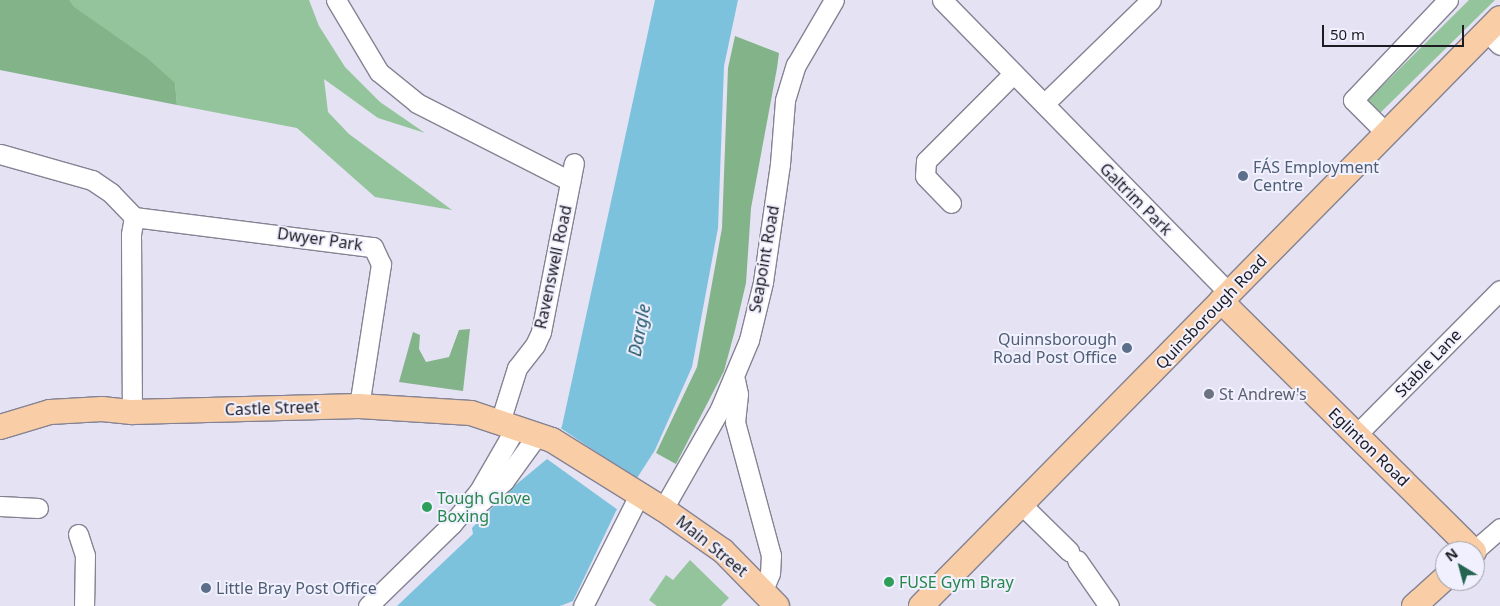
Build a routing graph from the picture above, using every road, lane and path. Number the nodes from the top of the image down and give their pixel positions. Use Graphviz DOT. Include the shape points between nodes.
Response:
graph roads {
  1 [pos="336,0"];
  2 [pos="834,0"];
  3 [pos="942,0"];
  4 [pos="1151,0"];
  5 [pos="1448,0"];
  6 [pos="1496,32"];
  7 [pos="1014,73"];
  8 [pos="1044,104"];
  9 [pos="1387,134"];
  10 [pos="0,154"];
  11 [pos="952,203"];
  12 [pos="134,217"];
  13 [pos="1500,290"];
  14 [pos="1225,297"];
  15 [pos="734,376"];
  16 [pos="359,406"];
  17 [pos="132,412"];
  18 [pos="508,424"];
  19 [pos="0,426"];
  20 [pos="1356,435"];
  21 [pos="545,437"];
  22 [pos="635,493"];
  23 [pos="1022,505"];
  24 [pos="0,506"];
  25 [pos="38,508"];
  26 [pos="663,509"];
  27 [pos="452,524"];
  28 [pos="1500,528"];
  29 [pos="78,534"];
  30 [pos="1465,541"];
  31 [pos="1485,541"];
  32 [pos="1435,587"];
  33 [pos="770,598"];
  34 [pos="84,606"];
  35 [pos="368,606"];
  36 [pos="583,606"];
  37 [pos="921,606"];
  38 [pos="1110,606"];
  39 [pos="1414,606"];
  1 -- 18 [label="street, Ravenswell Road" via="379,72 417,104 572,172 541,332 517,368"];
  2 -- 15 [label="street, Seapoint Road" via="808,41 789,83 763,282 749,340"];
  3 -- 7 [label="street, Galtrim Park"];
  4 -- 8 [label="street"];
  5 -- 9 [label="street" via="1353,100"];
  6 -- 9 [label="main road, Quinsborough Road"];
  7 -- 8 [label="street, Galtrim Park"];
  7 -- 11 [label="street" via="926,161 926,176"];
  8 -- 14 [label="street, Galtrim Park"];
  9 -- 14 [label="main road, Quinsborough Road"];
  10 -- 12 [label="street" via="92,180 112,192"];
  12 -- 16 [label="street, Dwyer Park" via="374,247 381,264"];
  12 -- 17 [label="street" via="131,234"];
  13 -- 20 [label="street, Stable Lane"];
  14 -- 20 [label="main road, Eglinton Road"];
  14 -- 23 [label="main road, Quinsborough Road"];
  15 -- 26 [label="street, Seapoint Road" via="695,455"];
  15 -- 33 [label="street" via="738,394 736,422 771,556"];
  16 -- 17 [label="main road, Castle Street"];
  16 -- 18 [label="main road, Castle Street" via="461,412"];
  17 -- 19 [label="main road, Castle Street" via="102,409 50,412"];
  18 -- 21 [label="main road, Castle Street"];
  18 -- 27 [label="street, Ravenswell Road" via="479,491"];
  20 -- 30 [label="main road, Eglinton Road"];
  21 -- 22 [label="main road, Main Street"];
  21 -- 27 [label="street" via="504,481"];
  22 -- 26 [label="main road, Main Street"];
  22 -- 36 [label="street"];
  23 -- 37 [label="main road, Quinsborough Road"];
  23 -- 38 [label="street" via="1073,555"];
  24 -- 25 [label="street"];
  26 -- 33 [label="main road, Main Street" via="723,551"];
  27 -- 35 [label="street"];
  28 -- 31 [label="street"];
  29 -- 34 [label="street" via="85,555"];
  32 -- 39 [label="main road"];
}
